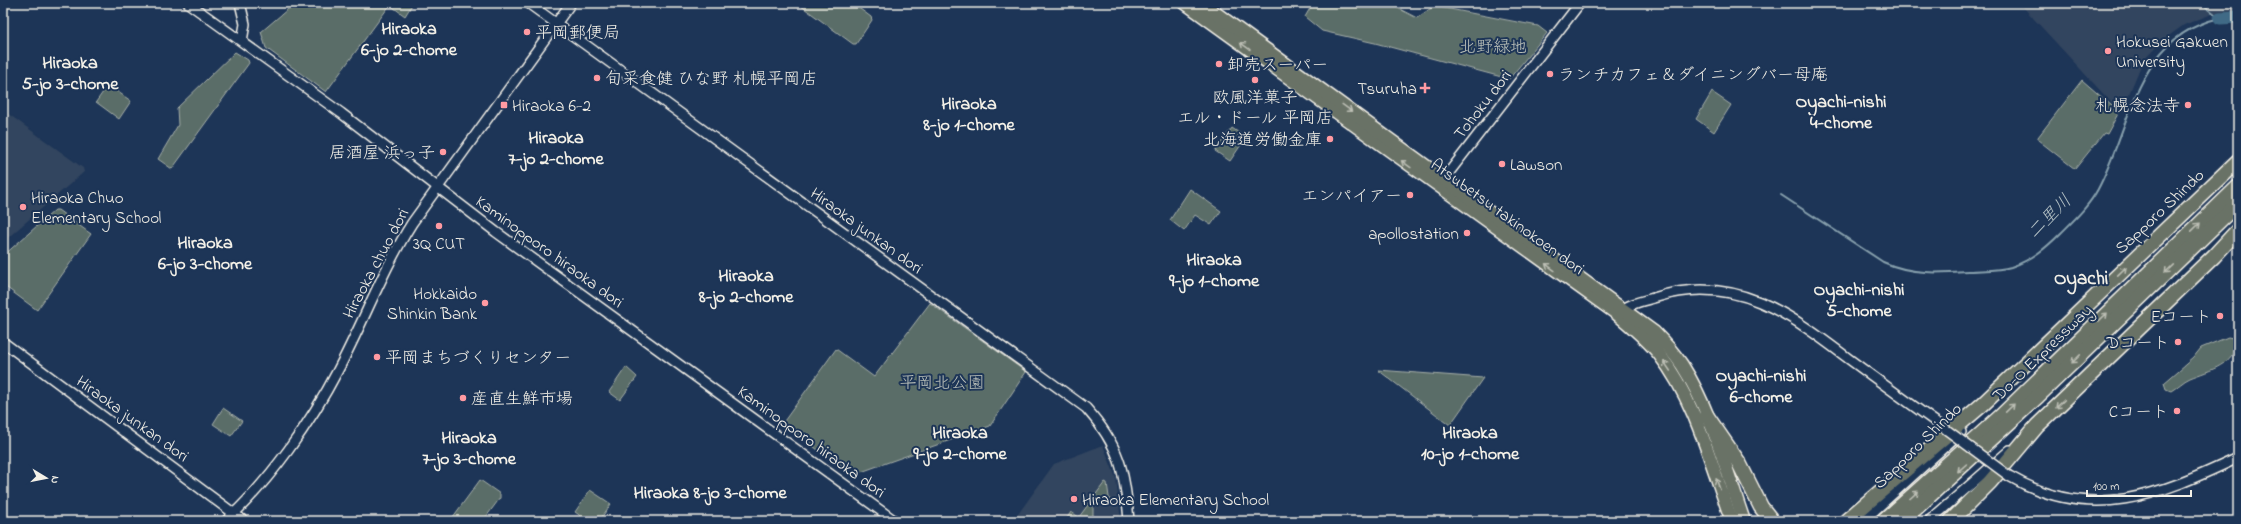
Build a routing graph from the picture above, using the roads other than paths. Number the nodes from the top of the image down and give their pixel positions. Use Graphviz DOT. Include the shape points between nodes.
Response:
graph roads {
  1 [pos="188,3"];
  2 [pos="240,3"];
  3 [pos="528,3"];
  4 [pos="572,3"];
  5 [pos="1185,3"];
  6 [pos="1202,3"];
  7 [pos="1580,3"];
  8 [pos="556,24"];
  9 [pos="242,41"];
  10 [pos="2238,151"];
  11 [pos="2238,161"];
  12 [pos="1441,182"];
  13 [pos="2238,187"];
  14 [pos="438,188"];
  15 [pos="2238,203"];
  16 [pos="2185,210"];
  17 [pos="2238,230"];
  18 [pos="2238,237"];
  19 [pos="2219,251"];
  20 [pos="1620,311"];
  21 [pos="3,342"];
  22 [pos="1983,404"];
  23 [pos="1706,415"];
  24 [pos="2037,426"];
  25 [pos="2238,458"];
  26 [pos="1865,505"];
  27 [pos="234,514"];
  28 [pos="226,521"];
  29 [pos="244,521"];
  30 [pos="895,521"];
  31 [pos="1129,521"];
  32 [pos="1732,521"];
  33 [pos="1744,521"];
  34 [pos="1772,521"];
  35 [pos="1836,521"];
  36 [pos="1846,521"];
  37 [pos="1863,521"];
  38 [pos="1884,521"];
  39 [pos="1902,521"];
  40 [pos="1928,521"];
  41 [pos="1950,521"];
  1 -- 9 [label="street, Kaminopporo hiraoka dori"];
  2 -- 9 [label="street" via="245,24"];
  3 -- 8 [label="street, Hiraoka junkan dori"];
  4 -- 8 [label="street, Hiraoka chuo dori"];
  12 -- 5 [label="main road, Atsubetsu takinokoen dori, one-way"];
  6 -- 12 [label="main road, Atsubetsu takinokoen dori, one-way"];
  7 -- 12 [label="street, Tohoku dori"];
  8 -- 14 [label="street, Hiraoka chuo dori"];
  8 -- 31 [label="street, Hiraoka junkan dori" via="1086,408 1102,426 1122,466"];
  9 -- 14 [label="street, Kaminopporo hiraoka dori"];
  10 -- 16 [label="highway"];
  11 -- 16 [label="highway, Sapporo Shindo"];
  12 -- 20 [label="main road, Atsubetsu takinokoen dori"];
  38 -- 13 [label="highway, Do-O Expressway, one-way" via="2000,417"];
  14 -- 27 [label="street, Hiraoka chuo dori" via="412,223 396,251 322,399 271,472"];
  14 -- 30 [label="street, Kaminopporo hiraoka dori"];
  15 -- 39 [label="highway, Do-O Expressway, one-way" via="2038,396"];
  22 -- 16 [label="highway, Sapporo Shindo, one-way"];
  17 -- 19 [label="highway"];
  18 -- 19 [label="highway"];
  19 -- 24 [label="highway, one-way"];
  20 -- 23 [label="main road, Atsubetsu takinokoen dori" via="1654,332 1675,356 1693,384"];
  20 -- 25 [label="street, bridge" via="1682,291 1703,289 1731,292 1757,299 1780,310 1822,338 2009,476 2035,491 2064,501 2092,505 2150,498"];
  32 -- 20 [label="main road, Atsubetsu takinokoen dori, one-way" via="1682,389 1650,344"];
  21 -- 27 [label="street, Hiraoka junkan dori"];
  22 -- 26 [label="highway"];
  22 -- 37 [label="street, Sapporo Shindo" via="1958,435"];
  23 -- 33 [label="main road, Atsubetsu takinokoen dori"];
  23 -- 34 [label="highway" via="1739,463 1761,507"];
  24 -- 40 [label="street"];
  24 -- 41 [label="highway" via="1990,482"];
  26 -- 35 [label="highway"];
  26 -- 36 [label="highway"];
  27 -- 28 [label="street, Hiraoka chuo dori"];
  27 -- 29 [label="street, Hiraoka junkan dori"];
}
